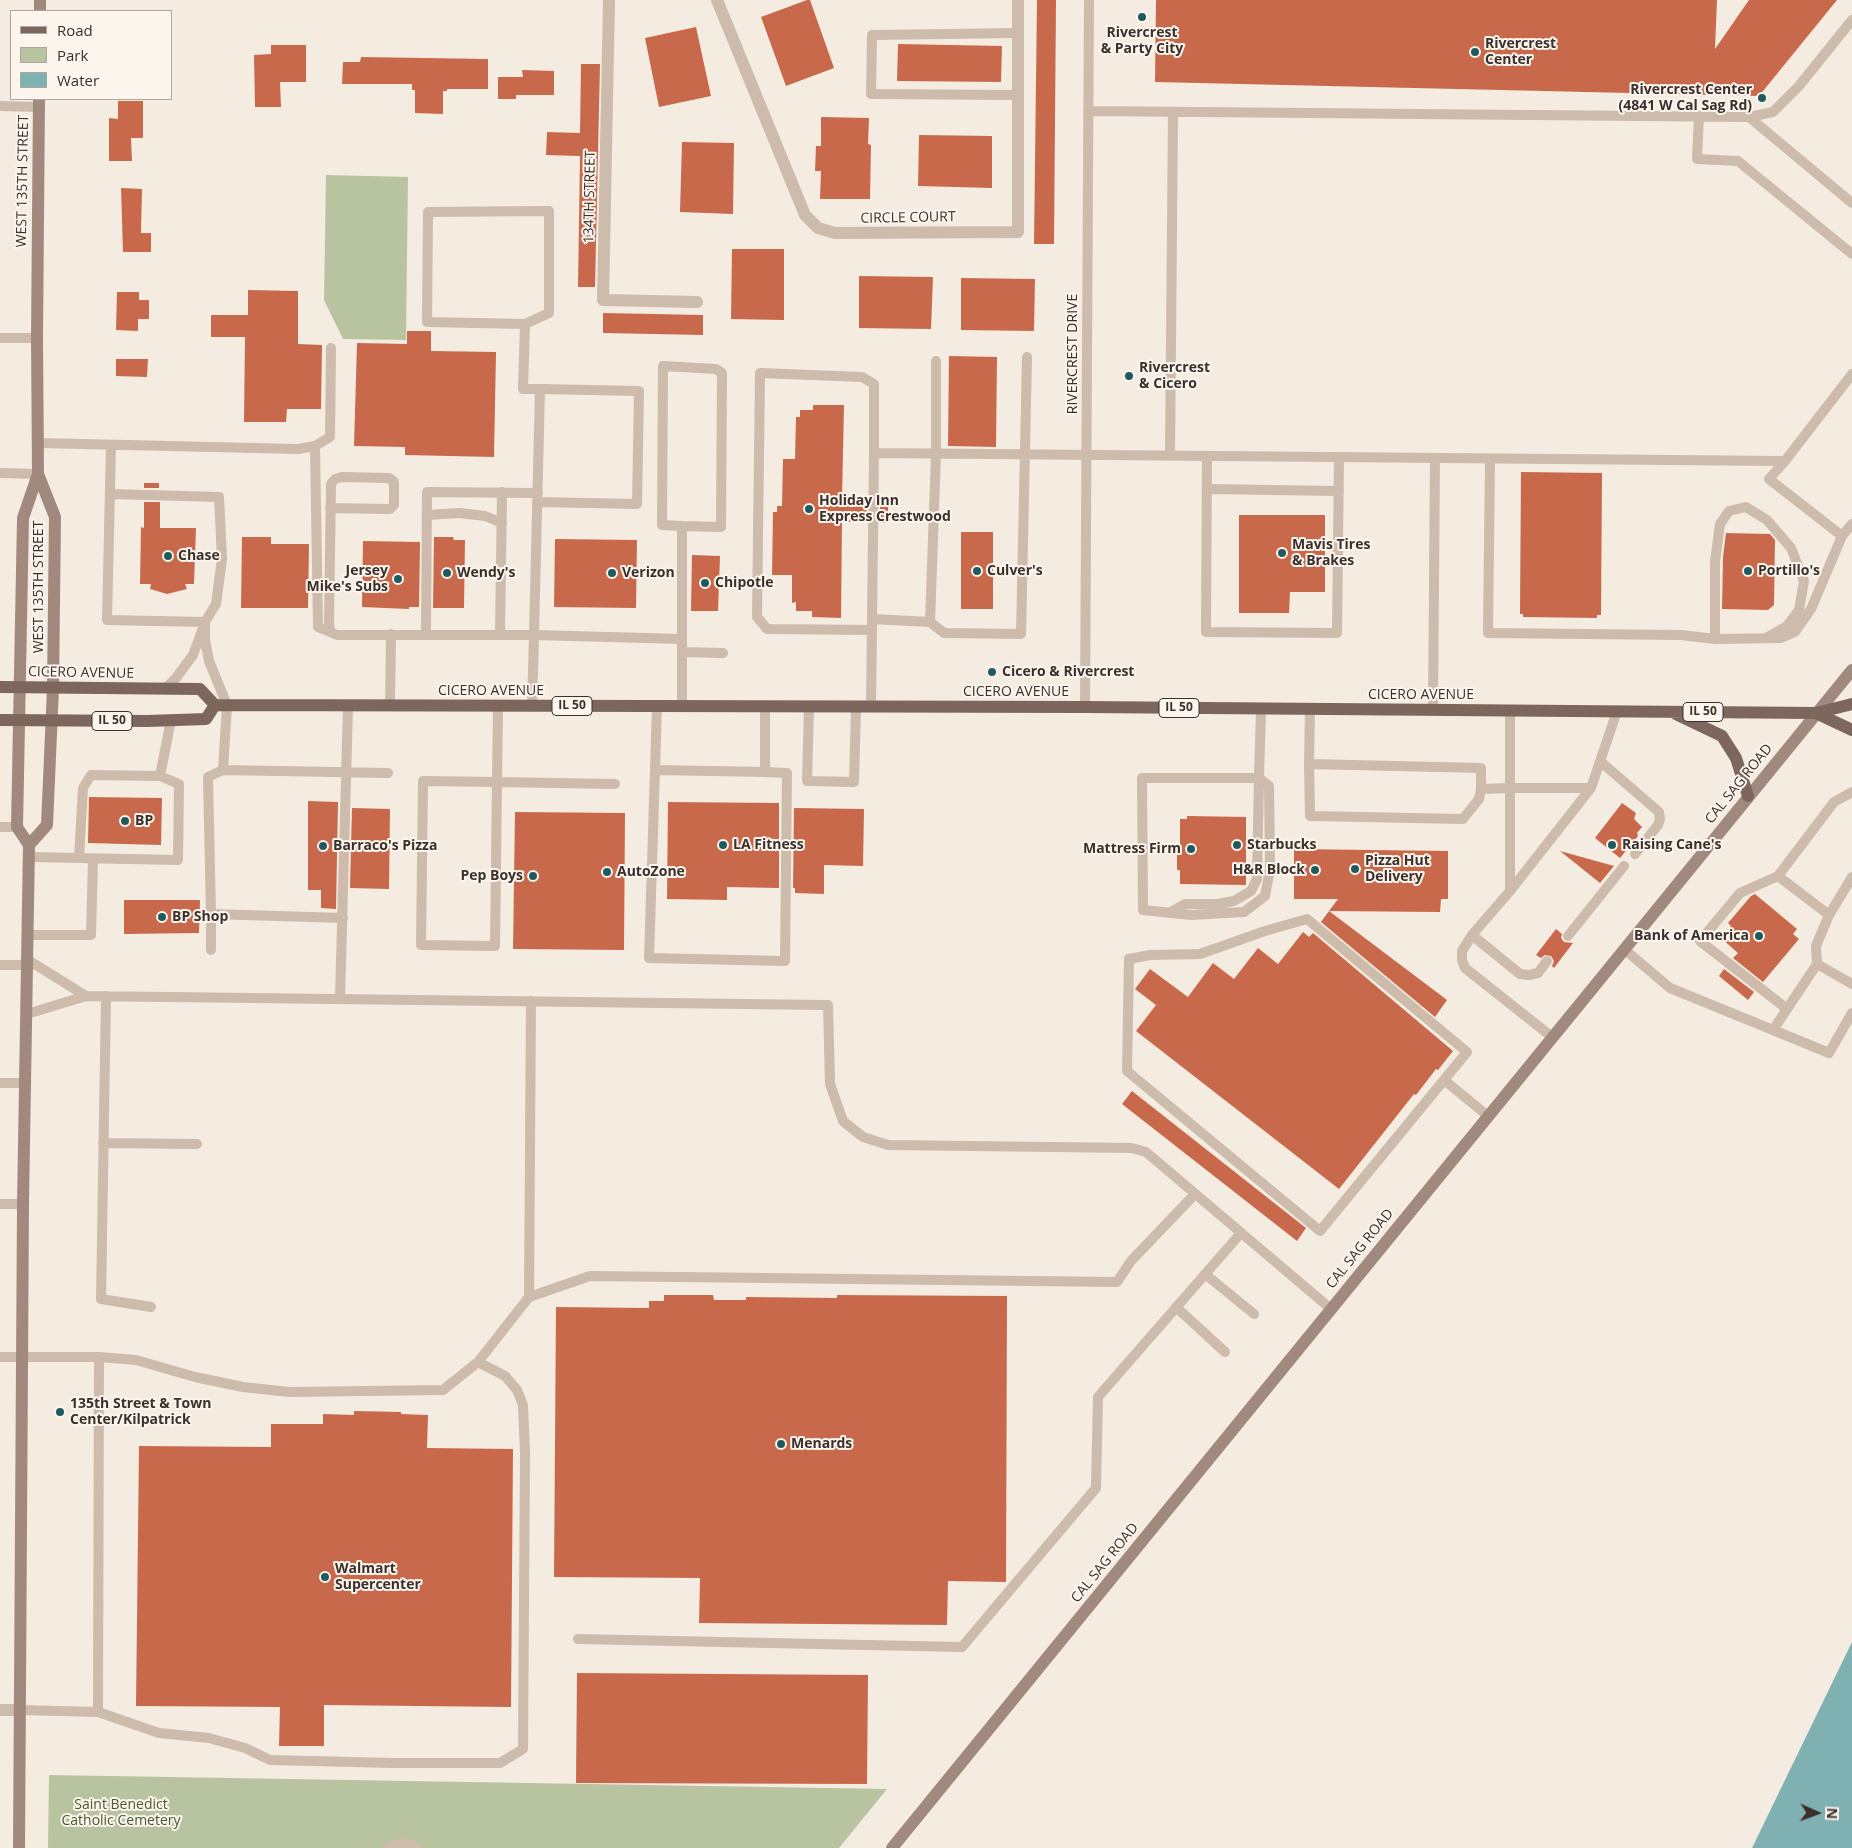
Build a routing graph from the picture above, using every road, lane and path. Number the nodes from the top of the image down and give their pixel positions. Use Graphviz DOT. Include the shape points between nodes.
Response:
graph roads {
  1 [pos="609,0"];
  2 [pos="717,0"];
  3 [pos="1018,0"];
  4 [pos="1089,0"];
  5 [pos="1852,20"];
  6 [pos="1018,33"];
  7 [pos="1018,95"];
  8 [pos="39,103"];
  9 [pos="0,106"];
  10 [pos="1088,111"];
  11 [pos="1173,112"];
  12 [pos="1699,116"];
  13 [pos="1749,117"];
  14 [pos="1852,203"];
  15 [pos="1852,254"];
  16 [pos="697,302"];
  17 [pos="525,324"];
  18 [pos="0,338"];
  19 [pos="37,338"];
  20 [pos="331,348"];
  21 [pos="1027,356"];
  22 [pos="936,361"];
  23 [pos="1850,381"];
  24 [pos="540,389"];
  25 [pos="39,443"];
  26 [pos="111,445"];
  27 [pos="315,446"];
  28 [pos="874,453"];
  29 [pos="936,454"];
  30 [pos="1026,455"];
  31 [pos="1086,455"];
  32 [pos="1170,456"];
  33 [pos="1207,456"];
  34 [pos="1339,457"];
  35 [pos="1436,458"];
  36 [pos="1490,459"];
  37 [pos="1786,461"];
  38 [pos="0,474"];
  39 [pos="38,474"];
  40 [pos="1207,489"];
  41 [pos="1339,491"];
  42 [pos="502,492"];
  43 [pos="110,494"];
  44 [pos="538,497"];
  45 [pos="330,508"];
  46 [pos="427,515"];
  47 [pos="502,523"];
  48 [pos="1852,524"];
  49 [pos="682,526"];
  50 [pos="1842,536"];
  51 [pos="205,622"];
  52 [pos="930,622"];
  53 [pos="872,624"];
  54 [pos="330,631"];
  55 [pos="392,634"];
  56 [pos="426,634"];
  57 [pos="500,635"];
  58 [pos="534,636"];
  59 [pos="682,639"];
  60 [pos="1716,639"];
  61 [pos="1764,639"];
  62 [pos="682,652"];
  63 [pos="723,652"];
  64 [pos="1852,670"];
  65 [pos="0,687"];
  66 [pos="19,688"];
  67 [pos="53,688"];
  68 [pos="165,689"];
  69 [pos="1852,704"];
  70 [pos="221,705"];
  71 [pos="348,706"];
  72 [pos="390,706"];
  73 [pos="498,706"];
  74 [pos="532,706"];
  75 [pos="682,706"];
  76 [pos="658,707"];
  77 [pos="765,707"];
  78 [pos="809,707"];
  79 [pos="856,707"];
  80 [pos="871,707"];
  81 [pos="1085,708"];
  82 [pos="1261,709"];
  83 [pos="1310,709"];
  84 [pos="1433,710"];
  85 [pos="1510,710"];
  86 [pos="1617,711"];
  87 [pos="1672,712"];
  88 [pos="1816,712"];
  89 [pos="0,720"];
  90 [pos="19,720"];
  91 [pos="171,720"];
  92 [pos="52,721"];
  93 [pos="1852,730"];
  94 [pos="1601,762"];
  95 [pos="1309,764"];
  96 [pos="223,770"];
  97 [pos="656,770"];
  98 [pos="765,772"];
  99 [pos="347,773"];
  100 [pos="388,774"];
  101 [pos="160,776"];
  102 [pos="1259,778"];
  103 [pos="497,782"];
  104 [pos="615,784"];
  105 [pos="1510,788"];
  106 [pos="1591,788"];
  107 [pos="1482,789"];
  108 [pos="1852,792"];
  109 [pos="1748,796"];
  110 [pos="0,827"];
  111 [pos="17,827"];
  112 [pos="29,851"];
  113 [pos="1635,854"];
  114 [pos="79,858"];
  115 [pos="93,859"];
  116 [pos="1624,866"];
  117 [pos="1778,876"];
  118 [pos="1852,877"];
  119 [pos="1510,891"];
  120 [pos="1170,913"];
  121 [pos="211,914"];
  122 [pos="1829,915"];
  123 [pos="343,918"];
  124 [pos="28,935"];
  125 [pos="1472,935"];
  126 [pos="1568,936"];
  127 [pos="1624,949"];
  128 [pos="211,950"];
  129 [pos="1547,961"];
  130 [pos="28,962"];
  131 [pos="0,964"];
  132 [pos="1817,964"];
  133 [pos="1852,984"];
  134 [pos="86,996"];
  135 [pos="106,996"];
  136 [pos="340,999"];
  137 [pos="531,1001"];
  138 [pos="1787,1009"];
  139 [pos="1852,1013"];
  140 [pos="27,1014"];
  141 [pos="1773,1030"];
  142 [pos="1552,1037"];
  143 [pos="1444,1080"];
  144 [pos="0,1082"];
  145 [pos="26,1083"];
  146 [pos="1488,1116"];
  147 [pos="103,1142"];
  148 [pos="198,1144"];
  149 [pos="1195,1194"];
  150 [pos="0,1204"];
  151 [pos="23,1204"];
  152 [pos="1241,1232"];
  153 [pos="1205,1274"];
  154 [pos="529,1297"];
  155 [pos="151,1307"];
  156 [pos="1176,1308"];
  157 [pos="1331,1309"];
  158 [pos="1254,1314"];
  159 [pos="1225,1352"];
  160 [pos="0,1357"];
  161 [pos="23,1357"];
  162 [pos="99,1357"];
  163 [pos="478,1362"];
  164 [pos="578,1639"];
  165 [pos="0,1710"];
  166 [pos="20,1710"];
  167 [pos="98,1712"];
  168 [pos="19,1848"];
  169 [pos="387,1848"];
  170 [pos="416,1848"];
  171 [pos="892,1848"];
  1 -- 16 [label="street, 134TH STREET" via="603,300"];
  2 -- 7 [label="street, CIRCLE COURT" via="805,215 818,228 835,233 1018,232"];
  3 -- 6 [label="street, CIRCLE COURT"];
  4 -- 10 [label="lane, RIVERCREST DRIVE"];
  5 -- 13 [label="lane" via="1799,86 1773,112"];
  6 -- 7 [label="street, CIRCLE COURT"];
  6 -- 7 [label="lane" via="872,35 871,94"];
  8 -- 9 [label="lane"];
  8 -- 19 [label="street, WEST 135TH STREET"];
  10 -- 11 [label="lane"];
  10 -- 31 [label="lane, RIVERCREST DRIVE"];
  11 -- 12 [label="lane"];
  11 -- 32 [label="lane"];
  12 -- 13 [label="lane"];
  12 -- 15 [label="lane" via="1697,159 1738,161"];
  13 -- 14 [label="lane"];
  17 -- 17 [label="lane" via="427,322 428,212 549,211 549,313"];
  17 -- 24 [label="lane" via="523,389"];
  18 -- 19 [label="lane"];
  19 -- 25 [label="street, WEST 135TH STREET"];
  20 -- 27 [label="lane" via="330,437"];
  21 -- 30 [label="lane"];
  22 -- 29 [label="lane"];
  23 -- 37 [label="lane"];
  24 -- 44 [label="lane"];
  24 -- 44 [label="lane" via="639,391 637,504"];
  25 -- 26 [label="lane"];
  25 -- 39 [label="street, WEST 135TH STREET"];
  26 -- 27 [label="lane" via="298,449"];
  26 -- 43 [label="lane"];
  27 -- 54 [label="lane" via="318,627"];
  28 -- 29 [label="lane"];
  28 -- 53 [label="lane"];
  28 -- 53 [label="lane" via="874,384 862,377 760,374 757,618 767,629"];
  29 -- 30 [label="lane"];
  29 -- 52 [label="lane"];
  30 -- 31 [label="lane"];
  30 -- 52 [label="lane" via="1021,634 944,633"];
  31 -- 32 [label="lane"];
  31 -- 81 [label="lane, RIVERCREST DRIVE"];
  32 -- 33 [label="lane"];
  33 -- 34 [label="lane"];
  33 -- 40 [label="lane"];
  34 -- 35 [label="lane"];
  34 -- 41 [label="lane"];
  35 -- 36 [label="lane"];
  35 -- 84 [label="lane"];
  36 -- 37 [label="lane"];
  36 -- 60 [label="lane" via="1488,633 1681,635"];
  37 -- 50 [label="lane" via="1769,480"];
  38 -- 39 [label="lane"];
  39 -- 66 [label="street, WEST 135TH STREET" via="23,518"];
  39 -- 67 [label="street, WEST 135TH STREET" via="55,517"];
  40 -- 41 [label="lane"];
  40 -- 41 [label="lane" via="1206,632 1337,633"];
  42 -- 44 [label="lane"];
  42 -- 46 [label="lane" via="427,492"];
  42 -- 47 [label="lane"];
  43 -- 51 [label="lane" via="107,620"];
  43 -- 51 [label="lane" via="220,497 222,559 216,604"];
  44 -- 58 [label="lane"];
  45 -- 45 [label="lane" via="331,484 335,478 389,478 394,482 394,505 390,509"];
  45 -- 54 [label="lane"];
  46 -- 47 [label="lane" via="459,513 485,516"];
  46 -- 56 [label="lane"];
  47 -- 57 [label="lane"];
  48 -- 50 [label="lane"];
  49 -- 49 [label="lane" via="662,525 664,366 716,369 722,373 721,527"];
  49 -- 59 [label="lane"];
  50 -- 61 [label="lane" via="1812,609 1795,632 1781,638"];
  51 -- 68 [label="lane" via="193,654"];
  51 -- 70 [label="lane" via="209,661"];
  52 -- 53 [label="lane"];
  53 -- 80 [label="lane"];
  54 -- 55 [label="lane" via="338,635"];
  55 -- 56 [label="lane"];
  55 -- 72 [label="lane"];
  56 -- 57 [label="lane"];
  57 -- 58 [label="lane"];
  58 -- 59 [label="lane"];
  58 -- 74 [label="lane"];
  59 -- 62 [label="lane"];
  60 -- 61 [label="lane"];
  60 -- 61 [label="lane" via="1715,562 1720,524 1729,511 1746,507 1767,520 1791,548 1804,581 1799,610 1788,626"];
  62 -- 63 [label="lane"];
  62 -- 75 [label="lane"];
  64 -- 88 [label="street, CAL SAG ROAD"];
  65 -- 66 [label="main road, CICERO AVENUE"];
  66 -- 67 [label="main road, CICERO AVENUE"];
  66 -- 90 [label="street, WEST 135TH STREET"];
  67 -- 68 [label="main road, CICERO AVENUE"];
  67 -- 92 [label="street, WEST 135TH STREET"];
  68 -- 70 [label="main road, CICERO AVENUE" via="200,689"];
  69 -- 88 [label="main road, CICERO AVENUE / IL 50"];
  70 -- 71 [label="main road, CICERO AVENUE / IL 50"];
  70 -- 91 [label="main road, IL 50" via="206,719"];
  70 -- 96 [label="lane"];
  71 -- 72 [label="main road, CICERO AVENUE / IL 50"];
  71 -- 99 [label="lane"];
  72 -- 73 [label="main road, CICERO AVENUE / IL 50"];
  73 -- 74 [label="main road, CICERO AVENUE / IL 50"];
  73 -- 103 [label="lane"];
  74 -- 76 [label="main road, CICERO AVENUE / IL 50"];
  75 -- 76 [label="main road, CICERO AVENUE / IL 50"];
  75 -- 77 [label="main road, CICERO AVENUE / IL 50"];
  76 -- 97 [label="lane"];
  77 -- 78 [label="main road, CICERO AVENUE / IL 50"];
  77 -- 98 [label="lane"];
  78 -- 79 [label="main road, CICERO AVENUE / IL 50"];
  78 -- 79 [label="lane" via="807,780 854,782"];
  79 -- 80 [label="main road, CICERO AVENUE / IL 50"];
  80 -- 81 [label="main road, CICERO AVENUE / IL 50"];
  81 -- 82 [label="main road, CICERO AVENUE / IL 50"];
  82 -- 83 [label="main road, CICERO AVENUE / IL 50"];
  82 -- 102 [label="lane"];
  83 -- 84 [label="main road, CICERO AVENUE / IL 50"];
  83 -- 95 [label="lane"];
  84 -- 85 [label="main road, CICERO AVENUE / IL 50"];
  85 -- 86 [label="main road, CICERO AVENUE / IL 50"];
  85 -- 105 [label="lane"];
  86 -- 87 [label="main road, CICERO AVENUE / IL 50"];
  86 -- 94 [label="lane"];
  87 -- 88 [label="main road, CICERO AVENUE / IL 50"];
  87 -- 109 [label="main road" via="1722,736 1736,758"];
  88 -- 93 [label="main road, CICERO AVENUE / IL 50"];
  88 -- 109 [label="street, CAL SAG ROAD"];
  89 -- 90 [label="main road"];
  90 -- 92 [label="main road"];
  90 -- 111 [label="street, WEST 135TH STREET"];
  91 -- 92 [label="main road, IL 50"];
  91 -- 101 [label="lane"];
  92 -- 112 [label="street, WEST 135TH STREET" via="48,825"];
  94 -- 106 [label="lane"];
  94 -- 113 [label="lane" via="1659,812 1658,825"];
  95 -- 107 [label="lane" via="1481,768"];
  95 -- 107 [label="lane" via="1310,816 1463,819 1479,799"];
  96 -- 99 [label="lane"];
  96 -- 121 [label="lane" via="208,777"];
  97 -- 98 [label="lane"];
  97 -- 98 [label="lane" via="649,958 785,961 787,772"];
  99 -- 100 [label="lane"];
  99 -- 123 [label="lane"];
  101 -- 114 [label="lane" via="91,775 83,788"];
  101 -- 115 [label="lane" via="179,784 178,860"];
  102 -- 120 [label="lane" via="1257,880 1251,891 1234,901 1185,904"];
  102 -- 120 [label="lane" via="1269,786 1270,869 1265,896 1244,912"];
  102 -- 120 [label="lane" via="1142,778 1144,910"];
  103 -- 103 [label="lane" via="495,946 421,945 423,781"];
  103 -- 104 [label="lane"];
  105 -- 106 [label="lane"];
  105 -- 107 [label="lane"];
  105 -- 119 [label="lane"];
  106 -- 119 [label="lane"];
  108 -- 117 [label="lane" via="1834,802"];
  109 -- 127 [label="street, CAL SAG ROAD"];
  110 -- 111 [label="lane"];
  111 -- 112 [label="street"];
  112 -- 114 [label="lane"];
  112 -- 124 [label="street"];
  114 -- 115 [label="lane"];
  115 -- 124 [label="lane" via="90,935"];
  116 -- 126 [label="lane"];
  117 -- 122 [label="lane"];
  117 -- 138 [label="lane" via="1740,893 1700,941"];
  118 -- 122 [label="lane"];
  119 -- 125 [label="lane"];
  121 -- 123 [label="lane"];
  121 -- 128 [label="lane"];
  122 -- 132 [label="lane" via="1816,946"];
  123 -- 136 [label="lane"];
  124 -- 130 [label="street"];
  125 -- 129 [label="lane" via="1520,974 1538,972"];
  125 -- 142 [label="lane" via="1462,950 1464,968"];
  127 -- 141 [label="lane" via="1670,988"];
  127 -- 142 [label="street, CAL SAG ROAD"];
  130 -- 131 [label="lane"];
  130 -- 134 [label="lane"];
  130 -- 140 [label="street"];
  132 -- 133 [label="lane"];
  132 -- 138 [label="lane"];
  134 -- 135 [label="lane"];
  134 -- 140 [label="lane"];
  135 -- 136 [label="lane"];
  135 -- 147 [label="lane"];
  136 -- 137 [label="lane"];
  137 -- 149 [label="lane" via="828,1005 830,1084 843,1121 864,1138 888,1145 1132,1148 1146,1152"];
  137 -- 154 [label="lane"];
  138 -- 141 [label="lane"];
  139 -- 141 [label="lane" via="1829,1053"];
  140 -- 145 [label="street"];
  142 -- 146 [label="street, CAL SAG ROAD"];
  143 -- 143 [label="lane" via="1320,1231 1127,1071 1129,959 1150,954 1200,954 1307,919 1467,1052"];
  143 -- 146 [label="lane"];
  144 -- 145 [label="lane"];
  145 -- 151 [label="street"];
  146 -- 157 [label="street, CAL SAG ROAD"];
  147 -- 148 [label="lane"];
  147 -- 155 [label="lane" via="101,1299"];
  149 -- 152 [label="lane"];
  149 -- 154 [label="lane" via="1131,1261 1117,1282 590,1276"];
  150 -- 151 [label="lane"];
  151 -- 161 [label="street"];
  152 -- 153 [label="lane"];
  152 -- 157 [label="lane"];
  153 -- 156 [label="lane"];
  153 -- 158 [label="lane"];
  154 -- 163 [label="lane"];
  156 -- 159 [label="lane"];
  156 -- 164 [label="lane" via="1098,1397 1096,1488 962,1647"];
  157 -- 171 [label="street, CAL SAG ROAD"];
  160 -- 161 [label="lane"];
  161 -- 162 [label="lane"];
  161 -- 166 [label="street"];
  162 -- 163 [label="lane" via="136,1360 195,1377 289,1392 443,1390"];
  162 -- 167 [label="lane"];
  163 -- 167 [label="lane" via="505,1376 517,1390 523,1405 523,1749 500,1763 270,1760 245,1748 209,1738 159,1733"];
  165 -- 166 [label="street"];
  166 -- 167 [label="lane"];
  166 -- 168 [label="street"];
  169 -- 170 [label="lane" via="400,1843"];
}
